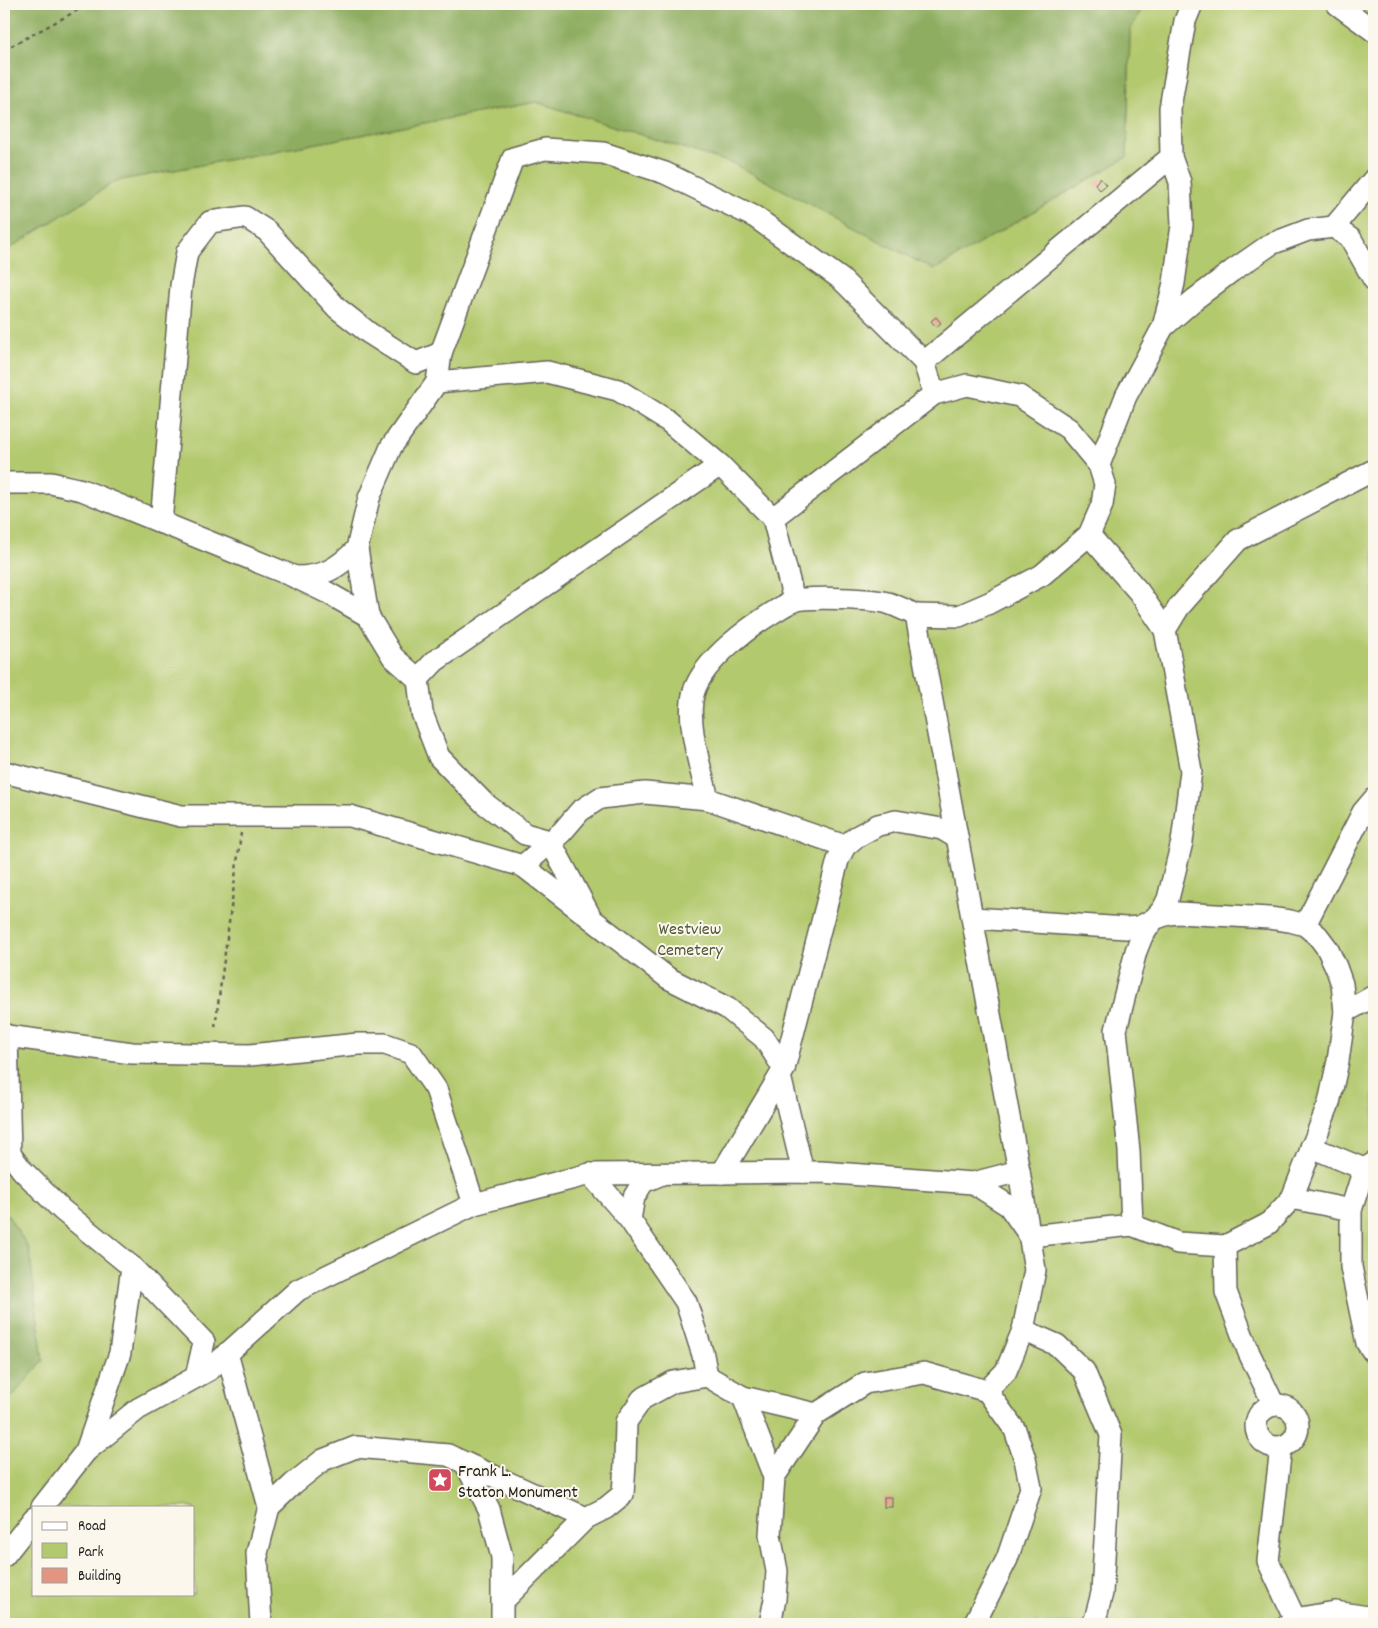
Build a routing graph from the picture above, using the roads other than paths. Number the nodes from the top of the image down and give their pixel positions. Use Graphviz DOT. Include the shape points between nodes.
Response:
graph roads {
  1 [pos="1192,4"];
  2 [pos="1337,4"];
  3 [pos="1374,31"];
  4 [pos="1171,157"];
  5 [pos="1374,179"];
  6 [pos="1334,227"];
  7 [pos="1374,280"];
  8 [pos="1163,327"];
  9 [pos="440,352"];
  10 [pos="924,362"];
  11 [pos="438,382"];
  12 [pos="934,394"];
  13 [pos="720,465"];
  14 [pos="1099,465"];
  15 [pos="1374,470"];
  16 [pos="4,483"];
  17 [pos="773,518"];
  18 [pos="162,523"];
  19 [pos="1089,535"];
  20 [pos="357,549"];
  21 [pos="295,577"];
  22 [pos="794,600"];
  23 [pos="916,615"];
  24 [pos="368,616"];
  25 [pos="1165,630"];
  26 [pos="418,679"];
  27 [pos="4,772"];
  28 [pos="708,799"];
  29 [pos="1374,799"];
  30 [pos="956,838"];
  31 [pos="550,841"];
  32 [pos="846,846"];
  33 [pos="523,866"];
  34 [pos="591,918"];
  35 [pos="973,918"];
  36 [pos="1154,919"];
  37 [pos="1305,925"];
  38 [pos="1374,996"];
  39 [pos="1344,1012"];
  40 [pos="5,1035"];
  41 [pos="782,1073"];
  42 [pos="1311,1147"];
  43 [pos="1369,1166"];
  44 [pos="1019,1171"];
  45 [pos="803,1172"];
  46 [pos="664,1173"];
  47 [pos="722,1173"];
  48 [pos="590,1174"];
  49 [pos="974,1183"];
  50 [pos="1292,1198"];
  51 [pos="474,1204"];
  52 [pos="1351,1210"];
  53 [pos="630,1220"];
  54 [pos="1132,1225"];
  55 [pos="1030,1236"];
  56 [pos="1225,1246"];
  57 [pos="132,1268"];
  58 [pos="1023,1330"];
  59 [pos="227,1353"];
  60 [pos="1374,1353"];
  61 [pos="707,1376"];
  62 [pos="196,1377"];
  63 [pos="988,1391"];
  64 [pos="743,1397"];
  65 [pos="1274,1406"];
  66 [pos="816,1414"];
  67 [pos="1281,1447"];
  68 [pos="86,1452"];
  69 [pos="465,1463"];
  70 [pos="774,1477"];
  71 [pos="43,1506"];
  72 [pos="269,1508"];
  73 [pos="586,1518"];
  74 [pos="32,1521"];
  75 [pos="4,1556"];
  76 [pos="503,1601"];
  77 [pos="1374,1618"];
  78 [pos="1291,1622"];
  79 [pos="261,1624"];
  80 [pos="502,1624"];
  81 [pos="770,1624"];
  82 [pos="974,1624"];
  83 [pos="1092,1624"];
  1 -- 4 [label="lane" via="1185,21 1170,108"];
  2 -- 3 [label="lane"];
  4 -- 8 [label="lane" via="1180,182 1182,225 1174,283"];
  4 -- 10 [label="lane"];
  5 -- 6 [label="lane"];
  6 -- 7 [label="lane" via="1352,239"];
  6 -- 8 [label="lane" via="1308,230 1271,244 1232,270"];
  8 -- 14 [label="lane" via="1126,396"];
  9 -- 10 [label="lane" via="513,158 545,149 603,153 665,173 754,217 841,279"];
  9 -- 11 [label="lane"];
  9 -- 18 [label="lane" via="416,363 369,333 337,308 268,231 245,217 210,222 187,252"];
  10 -- 12 [label="lane"];
  11 -- 13 [label="lane" via="547,372 618,390 668,421"];
  11 -- 20 [label="lane" via="391,447 369,498"];
  12 -- 14 [label="lane" via="967,385 1019,396 1069,428"];
  12 -- 17 [label="lane"];
  13 -- 17 [label="lane"];
  13 -- 26 [label="lane" via="435,661"];
  14 -- 19 [label="lane" via="1105,484 1102,505"];
  15 -- 25 [label="lane" via="1238,540 1179,607"];
  16 -- 18 [label="lane" via="51,483 82,490"];
  17 -- 22 [label="lane"];
  18 -- 21 [label="lane"];
  19 -- 23 [label="lane" via="1042,575 989,603 958,616"];
  19 -- 25 [label="lane" via="1140,592"];
  20 -- 21 [label="lane" via="343,563 324,573"];
  20 -- 24 [label="lane"];
  21 -- 24 [label="lane"];
  22 -- 23 [label="lane" via="841,598 887,602"];
  22 -- 28 [label="lane" via="730,643 702,676 694,691 695,744"];
  23 -- 30 [label="lane"];
  24 -- 26 [label="lane" via="393,656"];
  25 -- 36 [label="lane" via="1191,771 1174,878 1168,899"];
  26 -- 31 [label="lane" via="422,713 439,756 484,804 525,834"];
  27 -- 33 [label="lane" via="181,816 350,816"];
  28 -- 31 [label="lane" via="645,793 600,798 580,810"];
  28 -- 32 [label="lane"];
  29 -- 37 [label="lane" via="1363,812"];
  30 -- 32 [label="lane" via="942,829 896,821 878,825"];
  30 -- 35 [label="lane"];
  31 -- 33 [label="lane"];
  31 -- 34 [label="lane"];
  32 -- 41 [label="lane" via="838,860"];
  33 -- 34 [label="lane"];
  34 -- 41 [label="lane" via="668,978 727,1008 764,1038"];
  35 -- 36 [label="lane" via="1126,928 1139,927"];
  35 -- 44 [label="lane"];
  36 -- 37 [label="lane" via="1179,913 1235,915"];
  36 -- 54 [label="lane" via="1136,951 1116,1030 1129,1151"];
  37 -- 39 [label="lane" via="1327,948 1336,967 1342,984"];
  38 -- 39 [label="lane"];
  39 -- 42 [label="lane" via="1329,1103"];
  40 -- 51 [label="lane" via="132,1053 250,1055 358,1044 385,1044 411,1053 436,1089"];
  40 -- 57 [label="lane" via="10,1154 62,1210"];
  41 -- 45 [label="lane"];
  41 -- 47 [label="lane"];
  42 -- 43 [label="lane"];
  42 -- 50 [label="lane"];
  43 -- 52 [label="lane"];
  44 -- 49 [label="lane"];
  44 -- 55 [label="lane"];
  45 -- 47 [label="lane"];
  45 -- 49 [label="lane"];
  46 -- 47 [label="lane"];
  46 -- 48 [label="lane"];
  46 -- 53 [label="lane" via="642,1182 634,1197"];
  48 -- 51 [label="lane"];
  48 -- 53 [label="lane"];
  49 -- 55 [label="lane" via="1009,1206"];
  50 -- 52 [label="lane"];
  50 -- 56 [label="lane" via="1268,1224"];
  51 -- 59 [label="lane" via="298,1290"];
  52 -- 60 [label="lane" via="1351,1267 1367,1342"];
  53 -- 61 [label="lane" via="686,1302"];
  54 -- 55 [label="lane"];
  54 -- 56 [label="lane" via="1178,1243"];
  55 -- 58 [label="lane" via="1035,1270"];
  56 -- 65 [label="lane" via="1226,1292"];
  57 -- 62 [label="lane" via="204,1342"];
  57 -- 68 [label="lane" via="120,1353"];
  58 -- 63 [label="lane" via="1006,1371"];
  58 -- 83 [label="lane" via="1057,1345 1084,1371 1110,1435 1102,1593"];
  59 -- 62 [label="lane"];
  59 -- 72 [label="lane"];
  61 -- 64 [label="lane"];
  61 -- 73 [label="lane" via="672,1382 642,1399 626,1422 623,1494"];
  62 -- 68 [label="lane" via="138,1409"];
  63 -- 66 [label="lane" via="924,1373 865,1383"];
  63 -- 82 [label="lane" via="1015,1430 1031,1488 1007,1559"];
  64 -- 66 [label="lane"];
  64 -- 70 [label="lane"];
  65 -- 67 [label="lane" via="1285,1406 1298,1421 1293,1441"];
  65 -- 67 [label="lane" via="1264,1409 1256,1428 1261,1441"];
  66 -- 70 [label="lane"];
  67 -- 78 [label="lane" via="1268,1561"];
  68 -- 71 [label="lane"];
  69 -- 72 [label="lane" via="448,1455 356,1446 323,1460"];
  69 -- 73 [label="lane"];
  69 -- 76 [label="lane" via="489,1509 502,1557"];
  70 -- 81 [label="lane" via="770,1535 778,1571"];
  72 -- 79 [label="lane" via="257,1553"];
  73 -- 76 [label="lane"];
  74 -- 75 [label="lane"];
  76 -- 80 [label="lane"];
  77 -- 78 [label="lane" via="1336,1612"];
}
